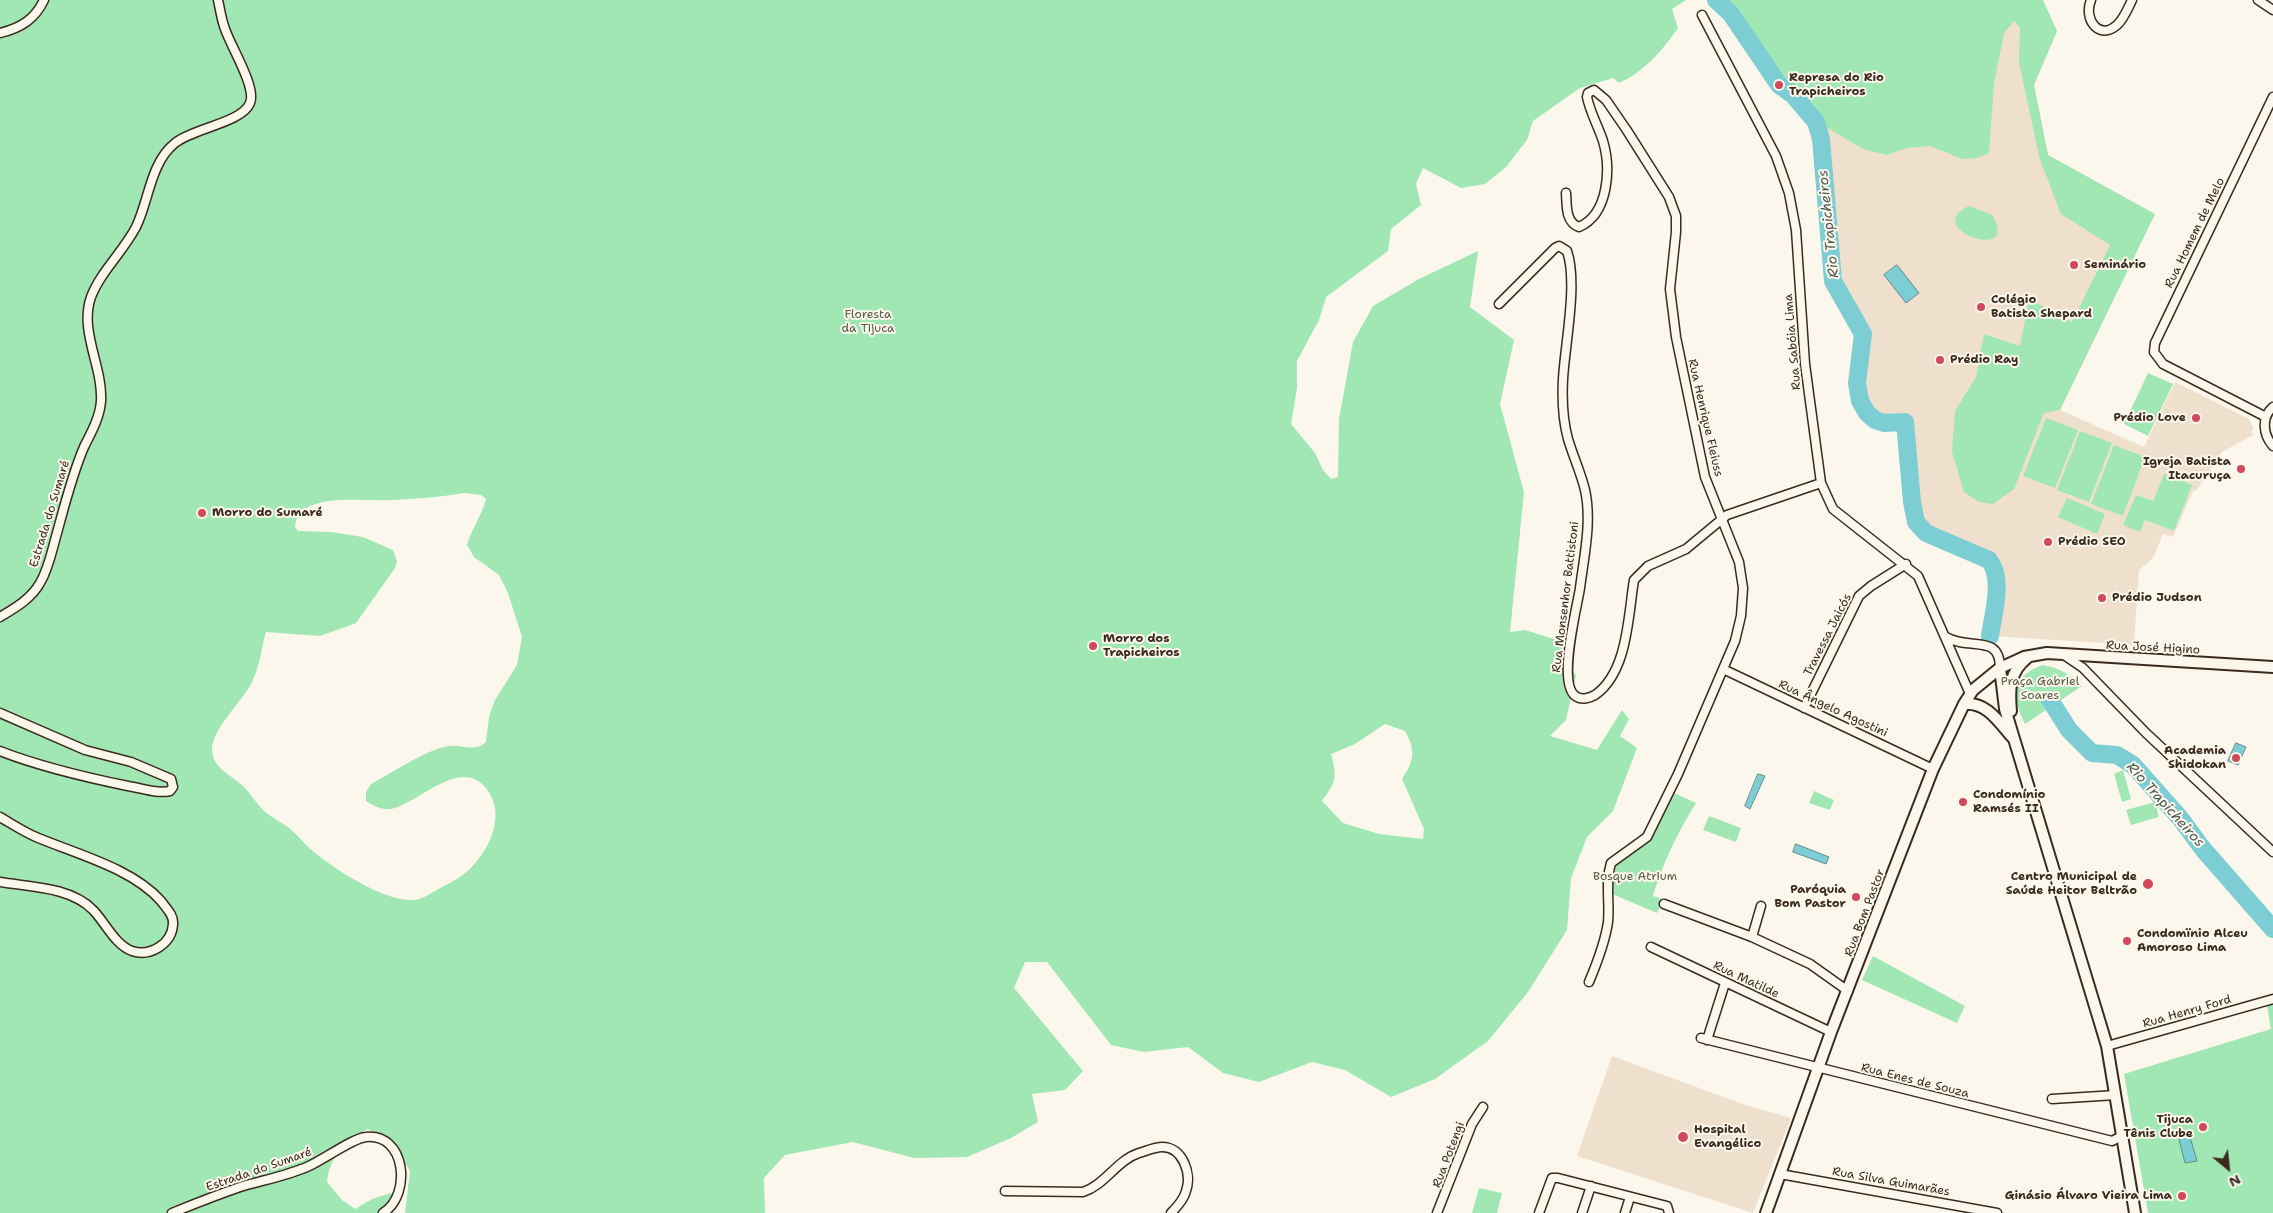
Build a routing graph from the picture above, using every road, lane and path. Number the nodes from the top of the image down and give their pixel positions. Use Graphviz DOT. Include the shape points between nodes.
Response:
graph roads {
  1 [pos="44,0"];
  2 [pos="218,0"];
  3 [pos="2091,0"];
  4 [pos="2132,0"];
  5 [pos="2258,0"];
  6 [pos="2273,10"];
  7 [pos="1702,14"];
  8 [pos="0,33"];
  9 [pos="2273,97"];
  10 [pos="1566,193"];
  11 [pos="1499,304"];
  12 [pos="2273,407"];
  13 [pos="2266,417"];
  14 [pos="2273,446"];
  15 [pos="1821,483"];
  16 [pos="1722,519"];
  17 [pos="1906,564"];
  18 [pos="0,617"];
  19 [pos="1946,637"];
  20 [pos="2063,654"];
  21 [pos="2031,656"];
  22 [pos="2273,667"];
  23 [pos="2000,668"];
  24 [pos="1723,669"];
  25 [pos="1970,694"];
  26 [pos="1964,704"];
  27 [pos="1804,708"];
  28 [pos="0,713"];
  29 [pos="2017,744"];
  30 [pos="0,751"];
  31 [pos="1933,769"];
  32 [pos="0,817"];
  33 [pos="2273,852"];
  34 [pos="0,882"];
  35 [pos="1664,904"];
  36 [pos="1761,906"];
  37 [pos="1752,937"];
  38 [pos="1651,947"];
  39 [pos="1588,982"];
  40 [pos="1725,982"];
  41 [pos="1848,991"];
  42 [pos="2273,999"];
  43 [pos="1831,1032"];
  44 [pos="2107,1046"];
  45 [pos="1818,1068"];
  46 [pos="2116,1095"];
  47 [pos="2052,1099"];
  48 [pos="1484,1107"];
  49 [pos="2124,1135"];
  50 [pos="1780,1174"];
  51 [pos="1591,1186"];
  52 [pos="1004,1191"];
  53 [pos="1630,1197"];
  54 [pos="172,1213"];
  55 [pos="383,1213"];
  56 [pos="1171,1213"];
  57 [pos="1437,1213"];
  58 [pos="1540,1213"];
  59 [pos="1582,1213"];
  60 [pos="1625,1213"];
  61 [pos="1669,1213"];
  62 [pos="1766,1213"];
  63 [pos="1997,1213"];
  64 [pos="2135,1213"];
  1 -- 8 [label="street" via="32,19 16,29"];
  2 -- 18 [label="street, Estrada do Sumaré" via="224,26 251,90 251,102 244,112 184,136 167,150 150,184 136,226 91,298 88,320 101,402 96,421 76,466 50,561 40,583 25,600"];
  3 -- 4 [label="street" via="2088,17 2095,27 2102,30 2117,25"];
  5 -- 6 [label="street"];
  7 -- 15 [label="street, Rua Sabóia Lima" via="1776,156 1789,193 1796,230 1805,364"];
  9 -- 13 [label="street, Rua Homem de Melo" via="2155,343 2154,352 2157,358 2176,371"];
  10 -- 16 [label="street, Rua Henrique Fleiuss" via="1568,216 1574,225 1579,226 1594,216 1606,190 1603,142 1587,97 1588,92 1594,90 1606,100 1654,173 1676,216 1670,289 1672,314 1698,446"];
  11 -- 16 [label="street, Rua Monsenhor Battistoni" via="1555,248 1567,251 1570,305 1563,398 1568,438 1586,491 1588,524 1568,659 1567,680 1573,695 1580,699 1592,697 1612,676 1621,656 1634,580 1648,566 1686,549"];
  12 -- 13 [label="street"];
  13 -- 14 [label="street" via="2266,436"];
  15 -- 16 [label="street"];
  15 -- 17 [label="street, Rua Sabóia Lima" via="1833,510"];
  16 -- 24 [label="street, Rua Henrique Fleiuss" via="1739,562 1743,588 1735,641"];
  17 -- 19 [label="street, Rua Sabóia Lima" via="1918,576"];
  17 -- 27 [label="street, Travessa Jaicós" via="1859,596"];
  19 -- 23 [label="street" via="1961,644 1985,645 1995,649 2000,654"];
  19 -- 25 [label="street, Rua Sabóia Lima"];
  20 -- 21 [label="street, Rua José Higino"];
  20 -- 22 [label="street, Rua José Higino"];
  20 -- 33 [label="street" via="2083,668 2146,733"];
  21 -- 23 [label="street, Rua Bom Pastor"];
  21 -- 29 [label="street" via="2020,664 2012,679 2011,712"];
  23 -- 25 [label="street, Rua Bom Pastor"];
  23 -- 29 [label="street" via="2005,709"];
  24 -- 27 [label="street, Rua Ângelo Agostini"];
  24 -- 39 [label="street, Rua Henrique Fleiuss" via="1647,837 1611,863 1608,922 1601,955"];
  25 -- 26 [label="street, Rua Bom Pastor"];
  26 -- 29 [label="street" via="1975,703 1988,710"];
  26 -- 31 [label="street, Rua Bom Pastor"];
  27 -- 31 [label="street, Rua Ângelo Agostini"];
  28 -- 30 [label="street" via="85,750 147,769 170,779 173,787 170,791 157,792 102,781"];
  29 -- 44 [label="street"];
  31 -- 41 [label="street, Rua Bom Pastor"];
  32 -- 34 [label="street" via="136,882 170,913 173,924 168,941 157,950 133,951 124,947 92,908 79,900 63,892"];
  35 -- 37 [label="street"];
  36 -- 37 [label="street"];
  37 -- 41 [label="street" via="1810,964"];
  38 -- 40 [label="street, Rua Matilde"];
  40 -- 43 [label="street, Rua Matilde"];
  40 -- 45 [label="street, Rua Enes de Souza" via="1704,1039"];
  41 -- 43 [label="street, Rua Bom Pastor"];
  42 -- 44 [label="street, Rua Henry Ford"];
  43 -- 45 [label="street, Rua Bom Pastor"];
  44 -- 46 [label="street"];
  45 -- 49 [label="street, Rua Enes de Souza" via="2112,1141"];
  45 -- 50 [label="street, Rua Bom Pastor"];
  46 -- 47 [label="street"];
  46 -- 49 [label="street"];
  48 -- 57 [label="street, Rua Potengi" via="1472,1124"];
  49 -- 64 [label="street"];
  50 -- 62 [label="street, Rua Bom Pastor"];
  50 -- 63 [label="street, Rua Silva Guimarães"];
  51 -- 53 [label="street"];
  51 -- 58 [label="street" via="1552,1178"];
  51 -- 59 [label="street"];
  52 -- 56 [label="street" via="1083,1192 1093,1188 1132,1156 1162,1147 1181,1156 1189,1179 1186,1193"];
  53 -- 60 [label="street"];
  53 -- 61 [label="street" via="1667,1206"];
  54 -- 55 [label="street, Estrada do Sumaré" via="308,1166 364,1137 377,1137 386,1143 399,1159 402,1170 396,1200"];
}
